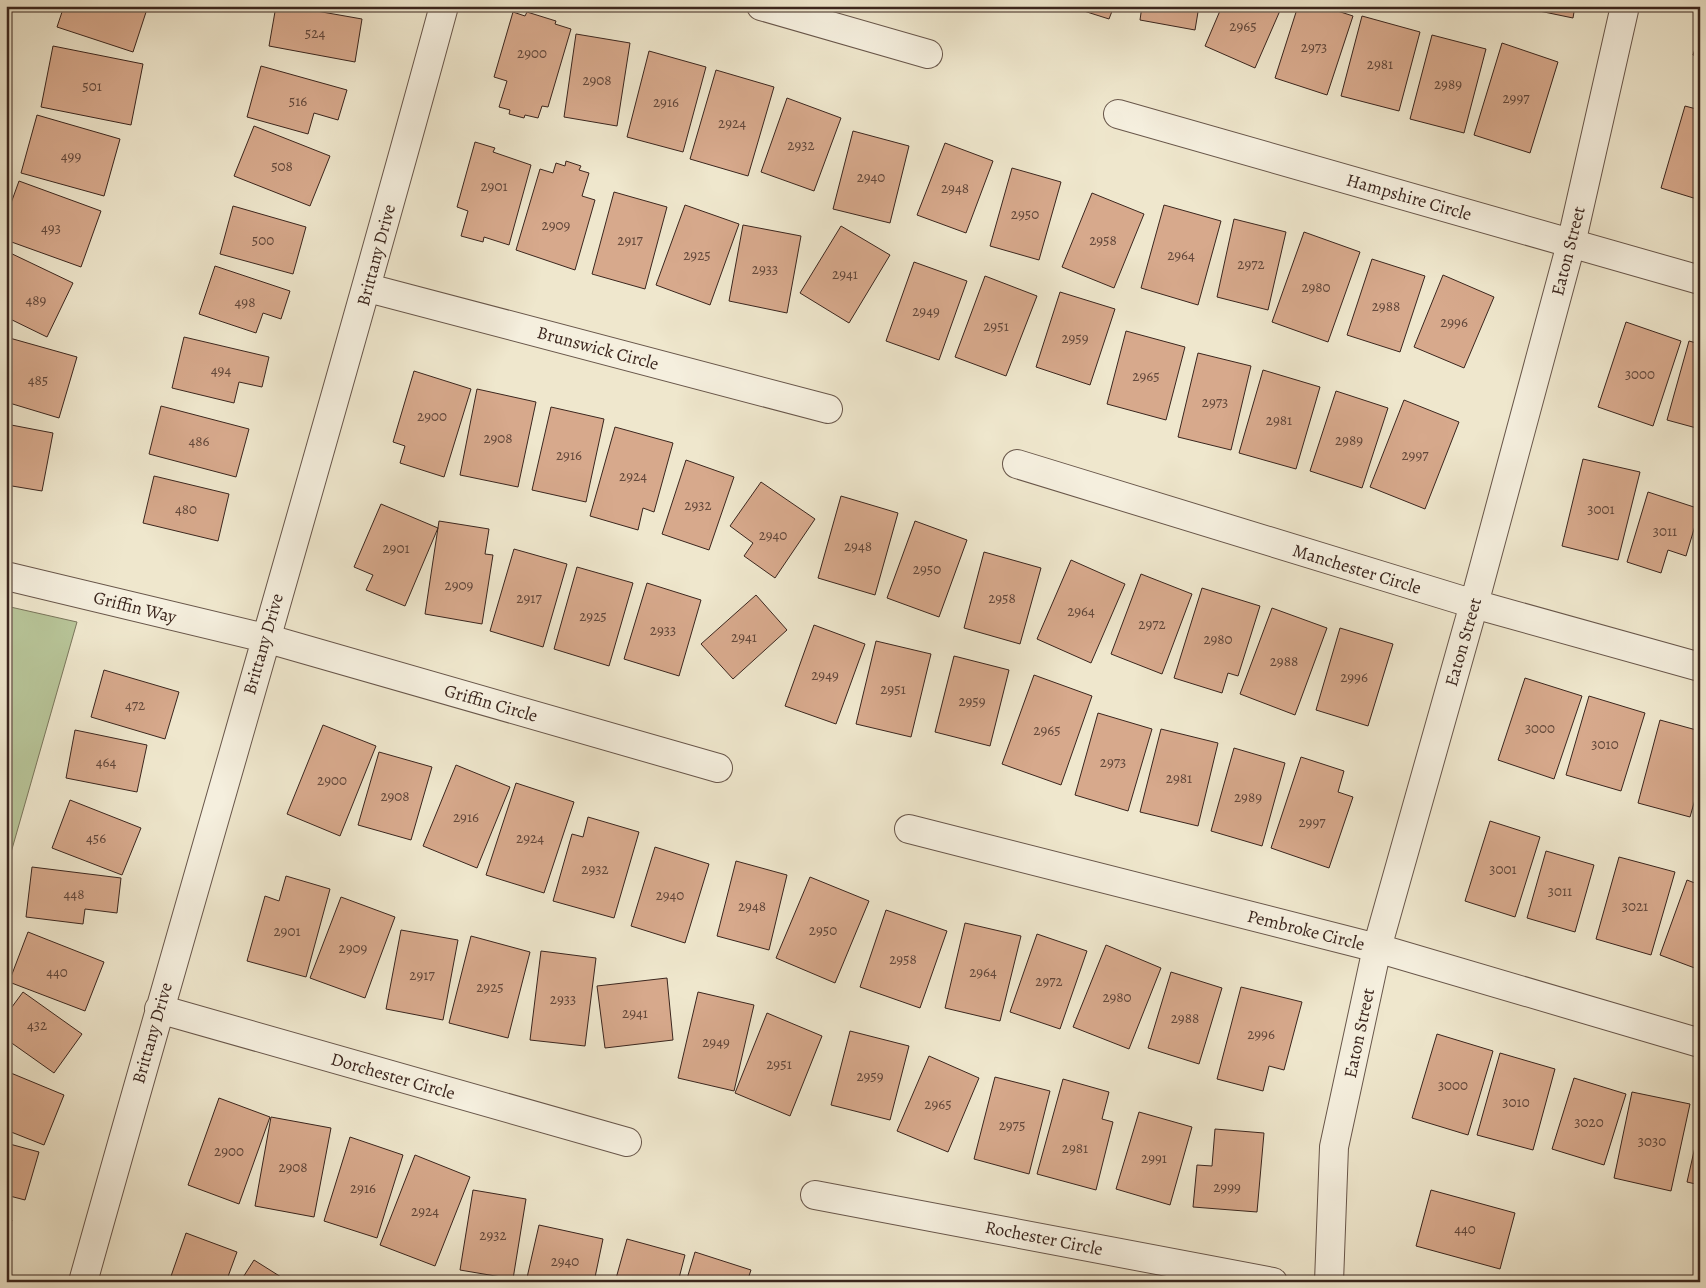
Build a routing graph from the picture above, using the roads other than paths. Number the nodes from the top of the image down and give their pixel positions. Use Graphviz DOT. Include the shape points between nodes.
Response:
graph roads {
  1 [pos="444,6"];
  2 [pos="761,6"];
  3 [pos="1625,6"];
  4 [pos="928,54"];
  5 [pos="1118,114"];
  6 [pos="1571,244"];
  7 [pos="1700,280"];
  8 [pos="368,288"];
  9 [pos="828,409"];
  10 [pos="1017,464"];
  11 [pos="6,576"];
  12 [pos="1474,604"];
  13 [pos="265,638"];
  14 [pos="1700,667"];
  15 [pos="718,768"];
  16 [pos="909,828"];
  17 [pos="1377,948"];
  18 [pos="159,1009"];
  19 [pos="1700,1043"];
  20 [pos="627,1142"];
  21 [pos="815,1195"];
  22 [pos="82,1282"];
  23 [pos="1274,1282"];
  24 [pos="1330,1282"];
  1 -- 8 [label="street, Brittany Drive"];
  2 -- 4 [label="street"];
  3 -- 6 [label="street, Eaton Street"];
  5 -- 6 [label="street, Hampshire Circle"];
  6 -- 7 [label="street, Hampshire Circle"];
  6 -- 12 [label="street, Eaton Street"];
  8 -- 9 [label="street, Brunswick Circle"];
  8 -- 13 [label="street, Brittany Drive"];
  10 -- 12 [label="street, Manchester Circle"];
  11 -- 13 [label="street, Griffin Way"];
  12 -- 14 [label="street, Manchester Circle"];
  12 -- 17 [label="street, Eaton Street"];
  13 -- 15 [label="street, Griffin Circle"];
  13 -- 18 [label="street, Brittany Drive"];
  16 -- 17 [label="street, Pembroke Circle"];
  17 -- 19 [label="street, Pembroke Circle"];
  17 -- 24 [label="street, Eaton Street" via="1334,1146"];
  18 -- 20 [label="street, Dorchester Circle"];
  18 -- 22 [label="street, Brittany Drive"];
  21 -- 23 [label="street, Rochester Circle"];
}
